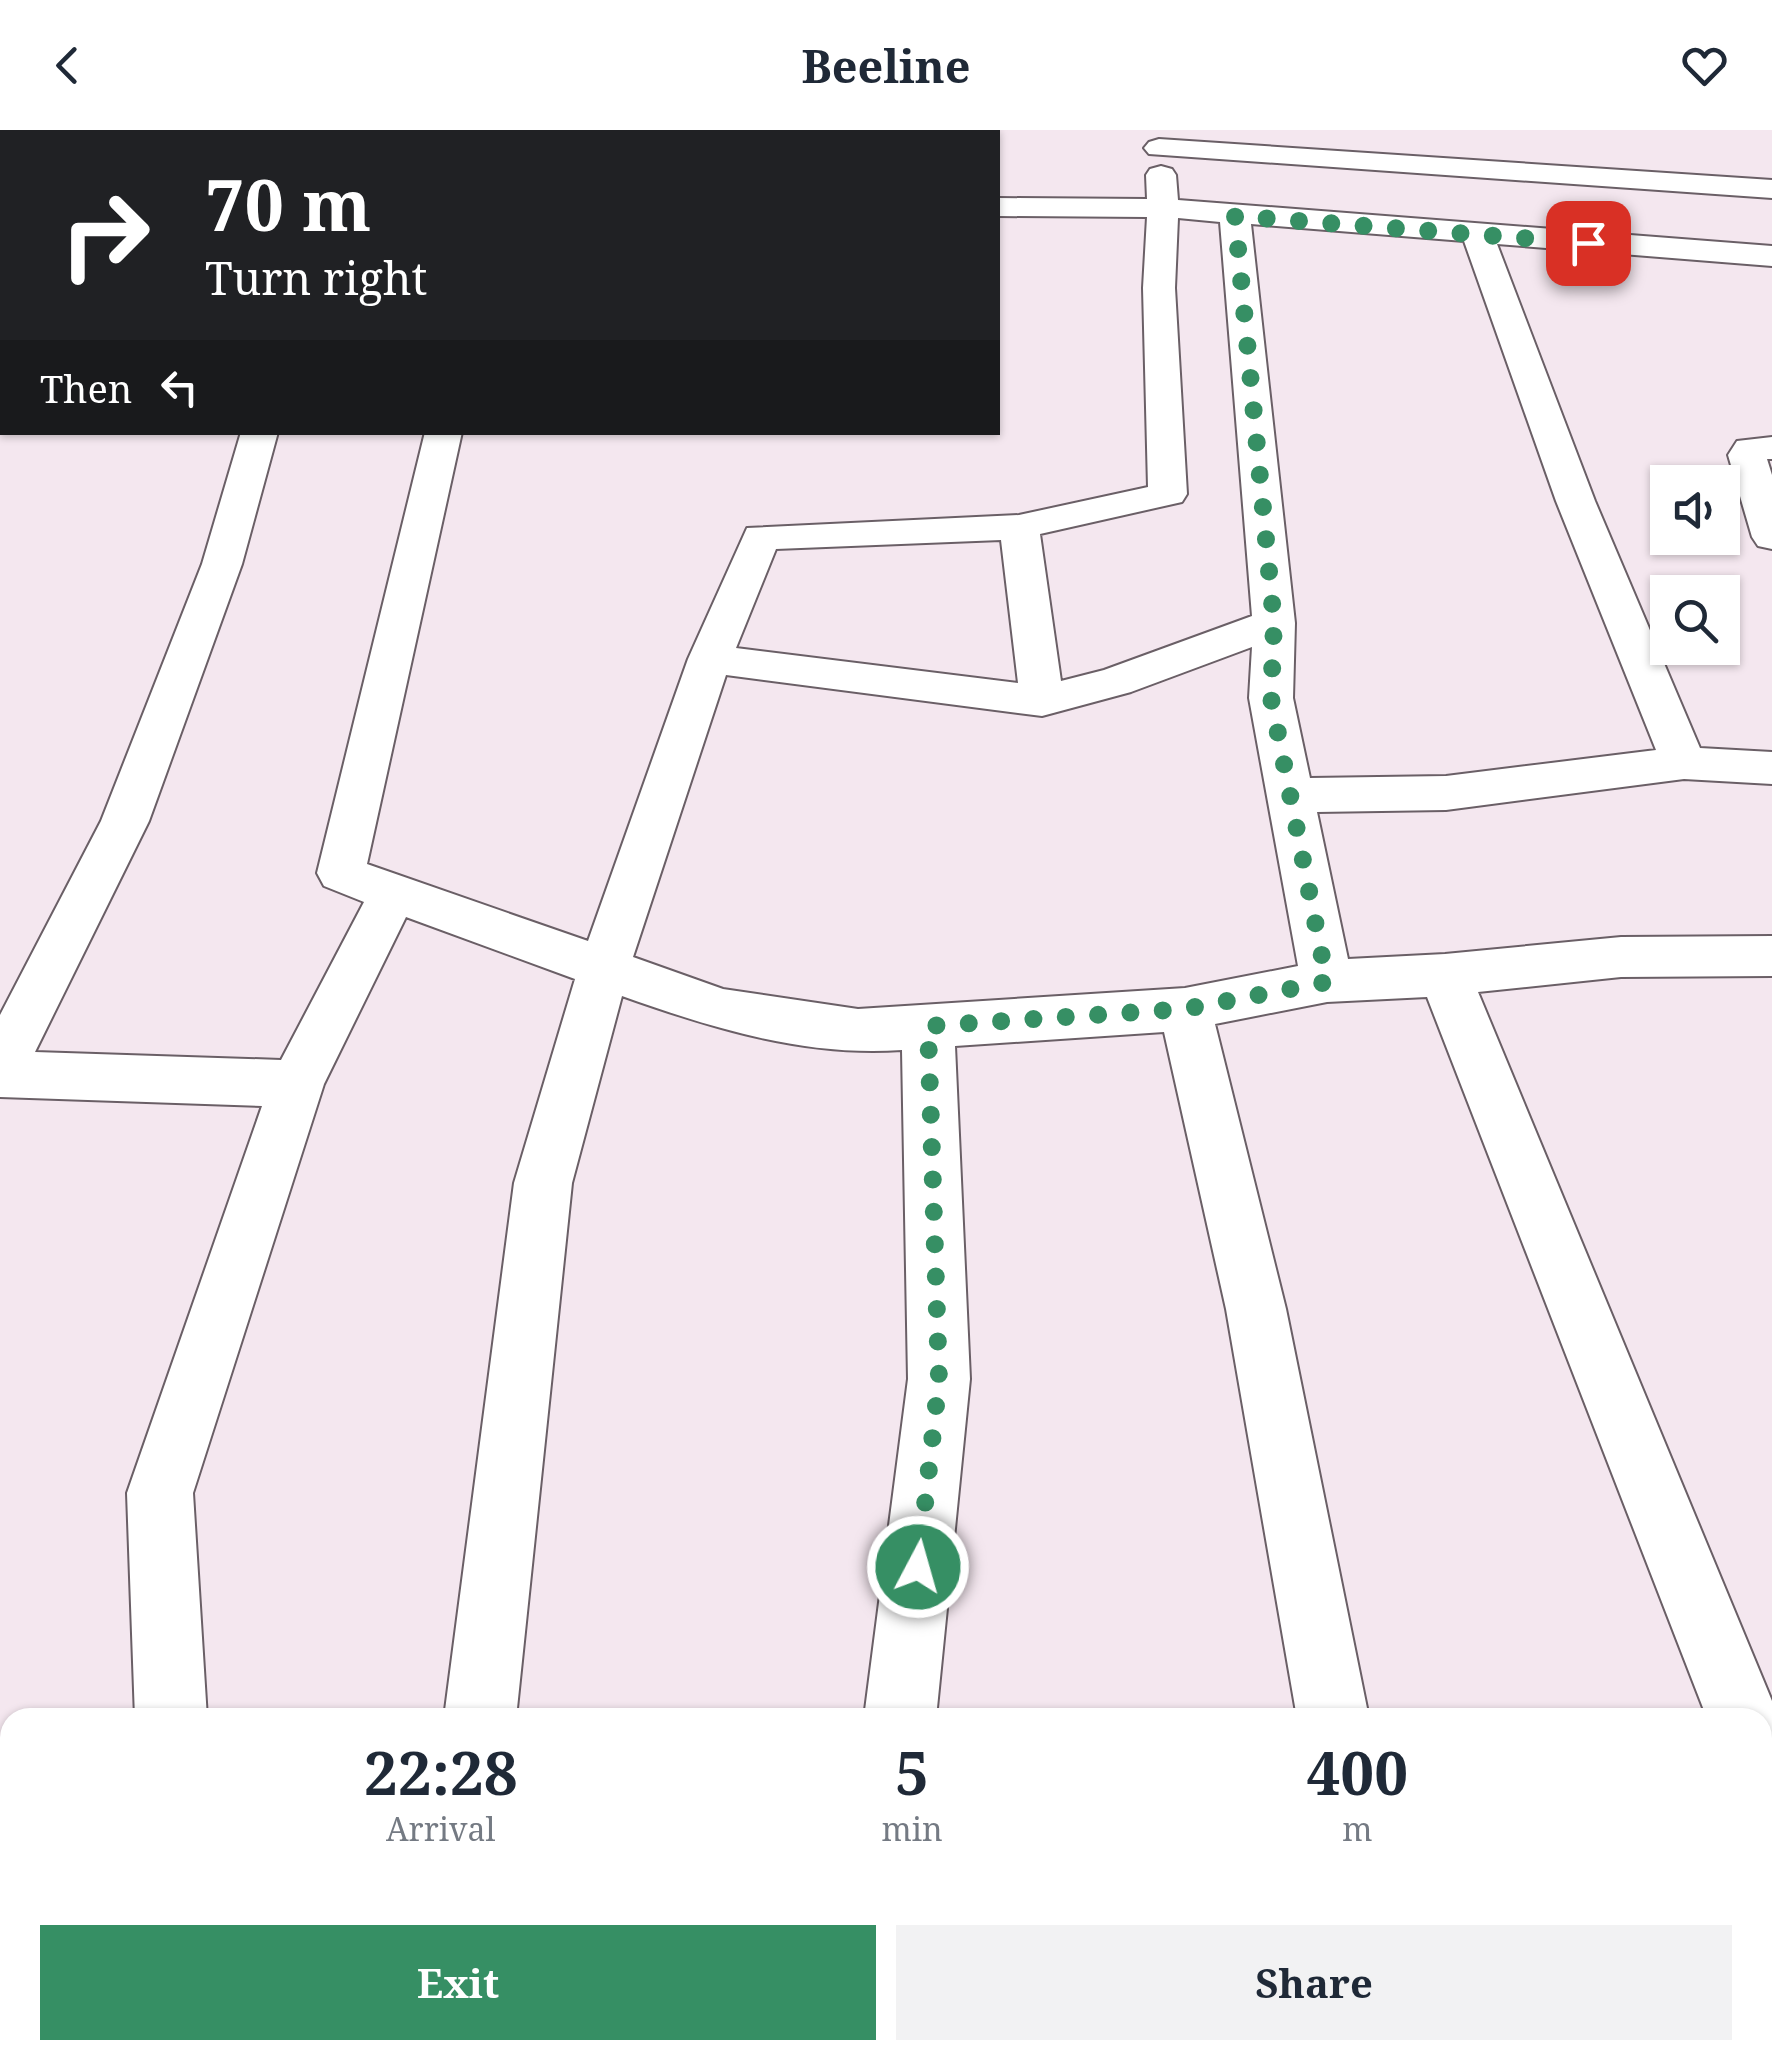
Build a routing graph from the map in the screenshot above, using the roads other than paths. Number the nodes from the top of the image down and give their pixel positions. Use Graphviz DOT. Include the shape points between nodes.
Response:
graph roads {
  1 [pos="1155,139"];
  2 [pos="1772,190"];
  3 [pos="1000,207"];
  4 [pos="1164,208"];
  5 [pos="1235,216"];
  6 [pos="1478,235"];
  7 [pos="1772,256"];
  8 [pos="259,435"];
  9 [pos="443,435"];
  10 [pos="1772,448"];
  11 [pos="1019,528"];
  12 [pos="1772,537"];
  13 [pos="1274,623"];
  14 [pos="710,658"];
  15 [pos="1042,701"];
  16 [pos="1684,763"];
  17 [pos="1772,768"];
  18 [pos="1288,795"];
  19 [pos="394,892"];
  20 [pos="1772,956"];
  21 [pos="604,968"];
  22 [pos="1445,975"];
  23 [pos="1327,982"];
  24 [pos="1185,1009"];
  25 [pos="928,1026"];
  26 [pos="0,1071"];
  27 [pos="296,1084"];
  28 [pos="171,1708"];
  29 [pos="481,1708"];
  30 [pos="901,1708"];
  31 [pos="1330,1708"];
  32 [pos="1739,1708"];
  1 -- 2 [label="street"];
  1 -- 4 [label="street"];
  3 -- 4 [label="street"];
  4 -- 5 [label="street"];
  4 -- 11 [label="street" via="1158,288 1168,494"];
  5 -- 6 [label="street"];
  5 -- 13 [label="street"];
  6 -- 7 [label="street"];
  6 -- 16 [label="street" via="1595,556"];
  8 -- 26 [label="street" via="222,564 125,821"];
  9 -- 19 [label="street" via="341,874"];
  10 -- 12 [label="street" via="1747,455"];
  11 -- 14 [label="street" via="761,537"];
  11 -- 15 [label="street"];
  13 -- 15 [label="street" via="1116,682"];
  13 -- 18 [label="street" via="1271,698"];
  14 -- 15 [label="street"];
  14 -- 21 [label="street"];
  16 -- 17 [label="street"];
  16 -- 18 [label="street" via="1446,793"];
  18 -- 23 [label="street"];
  19 -- 21 [label="street"];
  19 -- 27 [label="street"];
  20 -- 22 [label="street" via="1621,957"];
  21 -- 25 [label="street" via="722,1010 858,1031"];
  21 -- 29 [label="street" via="543,1183"];
  22 -- 23 [label="street"];
  22 -- 32 [label="street"];
  23 -- 24 [label="street"];
  24 -- 25 [label="street"];
  24 -- 31 [label="street" via="1256,1309"];
  25 -- 30 [label="street" via="939,1379"];
  26 -- 27 [label="street"];
  27 -- 28 [label="street" via="160,1493"];
}
